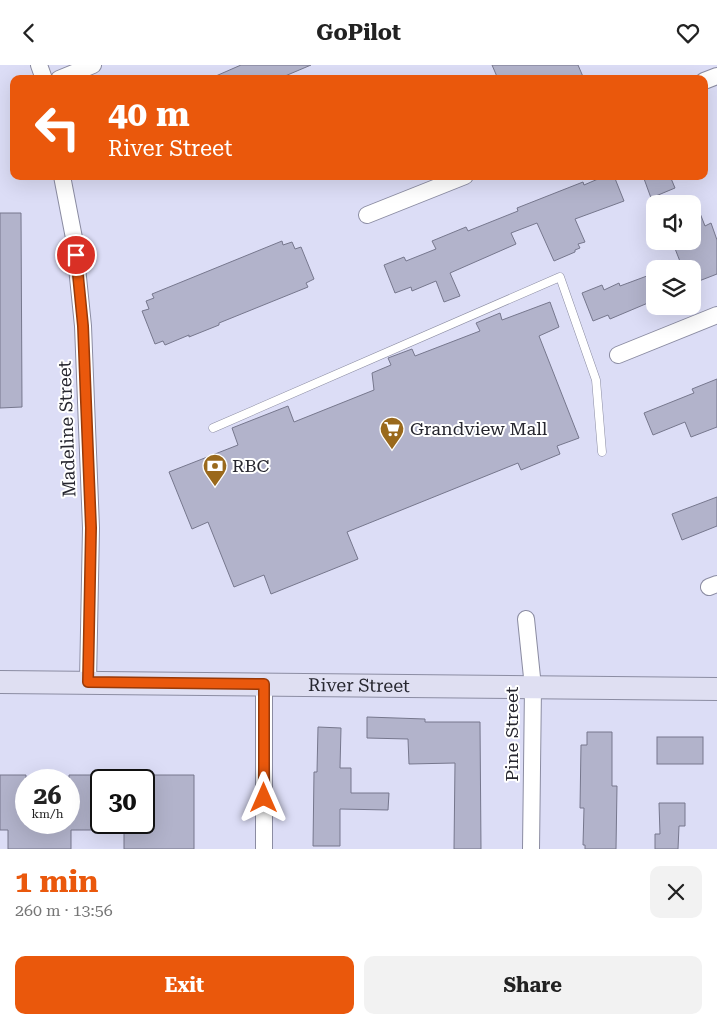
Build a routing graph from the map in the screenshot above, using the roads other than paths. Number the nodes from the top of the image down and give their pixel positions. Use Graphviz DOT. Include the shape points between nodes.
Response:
graph roads {
  1 [pos="93,65"];
  2 [pos="69,75"];
  3 [pos="63,180"];
  4 [pos="455,180"];
  5 [pos="367,215"];
  6 [pos="717,315"];
  7 [pos="618,355"];
  8 [pos="213,428"];
  9 [pos="602,452"];
  10 [pos="526,619"];
  11 [pos="0,682"];
  12 [pos="88,682"];
  13 [pos="264,684"];
  14 [pos="533,687"];
  15 [pos="717,689"];
  16 [pos="264,849"];
  17 [pos="532,849"];
  1 -- 2 [label="street"];
  3 -- 12 [label="street, Madeline Street" via="74,238 83,326 91,528"];
  4 -- 5 [label="street"];
  6 -- 7 [label="street"];
  8 -- 9 [label="lane" via="560,277 596,380"];
  10 -- 14 [label="street, Pine Street"];
  11 -- 12 [label="main road, River Street"];
  12 -- 13 [label="main road, River Street"];
  13 -- 14 [label="main road, River Street"];
  13 -- 16 [label="street"];
  14 -- 15 [label="main road, River Street"];
  14 -- 17 [label="street, Pine Street"];
}
